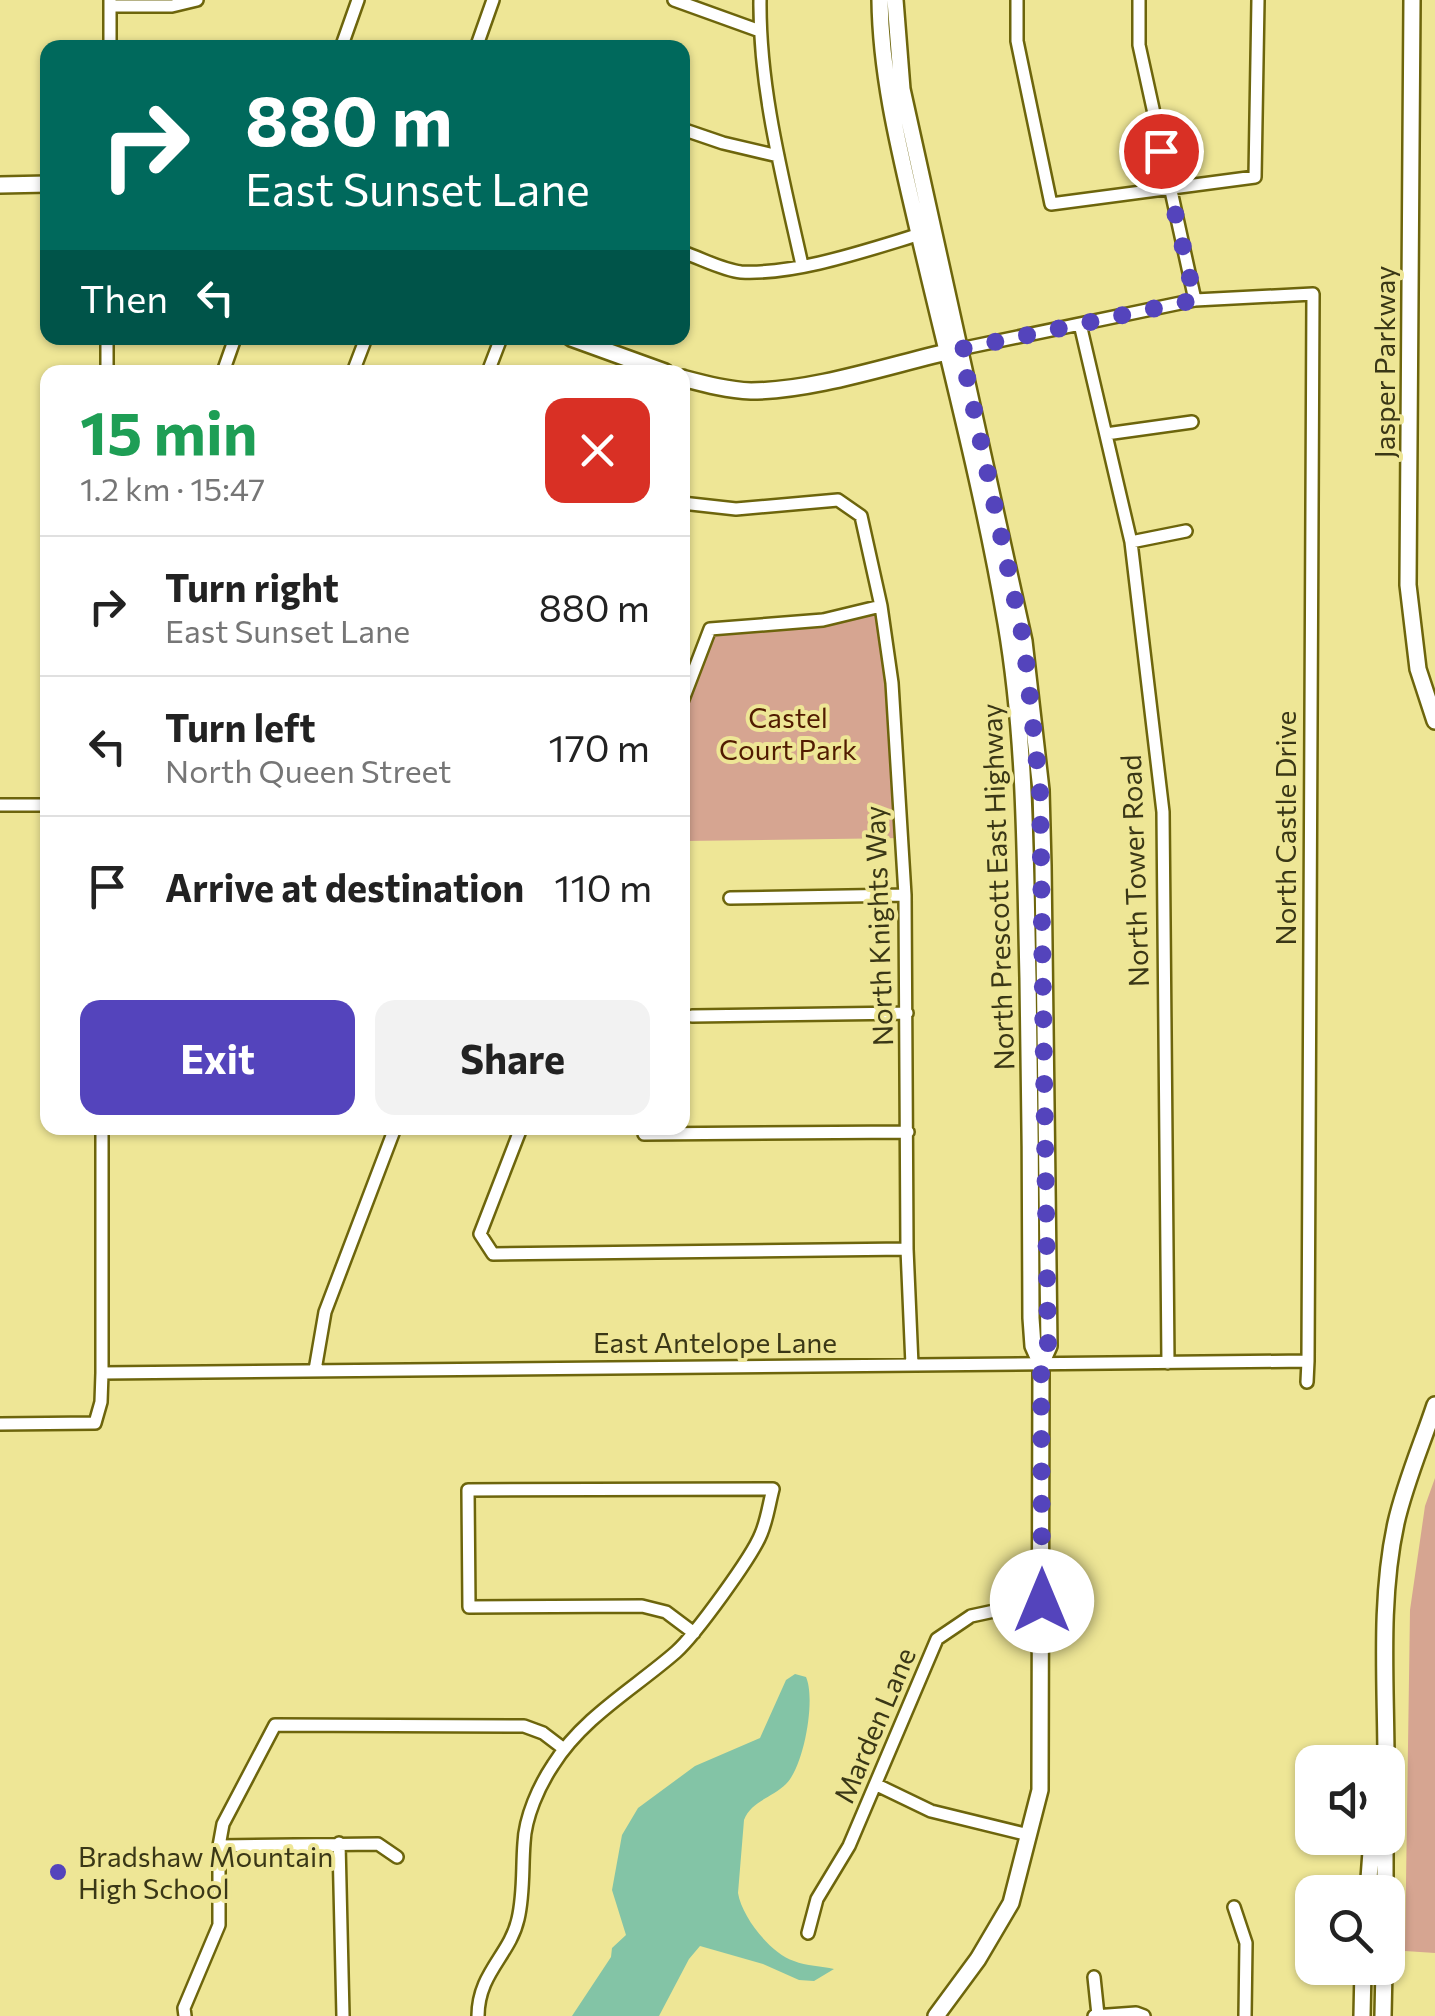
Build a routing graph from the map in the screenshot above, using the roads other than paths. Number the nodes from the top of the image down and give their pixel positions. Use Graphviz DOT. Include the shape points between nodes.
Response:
graph roads {
  1 [pos="197,0"];
  2 [pos="358,0"];
  3 [pos="494,0"];
  4 [pos="674,0"];
  5 [pos="760,0"];
  6 [pos="880,0"];
  7 [pos="896,0"];
  8 [pos="1017,0"];
  9 [pos="1139,0"];
  10 [pos="1258,0"];
  11 [pos="1412,0"];
  12 [pos="110,3"];
  13 [pos="760,31"];
  14 [pos="110,40"];
  15 [pos="344,40"];
  16 [pos="479,40"];
  17 [pos="690,131"];
  18 [pos="778,156"];
  19 [pos="40,184"];
  20 [pos="0,185"];
  21 [pos="1169,187"];
  22 [pos="926,232"];
  23 [pos="690,255"];
  24 [pos="802,265"];
  25 [pos="1195,300"];
  26 [pos="1080,324"];
  27 [pos="590,345"];
  28 [pos="954,350"];
  29 [pos="645,365"];
  30 [pos="690,380"];
  31 [pos="1192,422"];
  32 [pos="1106,434"];
  33 [pos="690,503"];
  34 [pos="1186,531"];
  35 [pos="1131,542"];
  36 [pos="881,606"];
  37 [pos="690,681"];
  38 [pos="1435,722"];
  39 [pos="40,805"];
  40 [pos="0,806"];
  41 [pos="906,895"];
  42 [pos="730,898"];
  43 [pos="907,1013"];
  44 [pos="692,1016"];
  45 [pos="908,1132"];
  46 [pos="690,1134"];
  47 [pos="102,1135"];
  48 [pos="392,1135"];
  49 [pos="518,1135"];
  50 [pos="907,1249"];
  51 [pos="1308,1361"];
  52 [pos="1168,1363"];
  53 [pos="1041,1364"];
  54 [pos="912,1365"];
  55 [pos="316,1370"];
  56 [pos="102,1373"];
  57 [pos="1306,1382"];
  58 [pos="1435,1405"];
  59 [pos="0,1424"];
  60 [pos="1042,1601"];
  61 [pos="694,1632"];
  62 [pos="1386,1639"];
  63 [pos="1378,1745"];
  64 [pos="1386,1745"];
  65 [pos="564,1749"];
  66 [pos="877,1785"];
  67 [pos="1029,1835"];
  68 [pos="339,1844"];
  69 [pos="219,1846"];
  70 [pos="396,1857"];
  71 [pos="1234,1907"];
  72 [pos="808,1932"];
  73 [pos="1094,1976"];
  74 [pos="1363,1985"];
  75 [pos="1384,1985"];
  76 [pos="1096,2015"];
  77 [pos="184,2016"];
  78 [pos="343,2016"];
  79 [pos="478,2016"];
  80 [pos="936,2016"];
  81 [pos="1144,2016"];
  82 [pos="1245,2016"];
  83 [pos="1362,2016"];
  84 [pos="1383,2016"];
  1 -- 12 [label="street" via="172,6"];
  2 -- 15 [label="street"];
  3 -- 16 [label="street"];
  4 -- 13 [label="street"];
  5 -- 13 [label="street"];
  6 -- 22 [label="street, North Prescott East Highway" via="891,103"];
  7 -- 22 [label="street, North Prescott East Highway" via="902,89"];
  8 -- 21 [label="street" via="1017,41 1051,204"];
  9 -- 21 [label="street" via="1139,45"];
  10 -- 21 [label="street" via="1255,177"];
  11 -- 38 [label="street, Jasper Parkway" via="1408,585 1418,669"];
  12 -- 14 [label="street"];
  13 -- 18 [label="street"];
  17 -- 18 [label="street"];
  18 -- 24 [label="street"];
  19 -- 20 [label="street"];
  21 -- 25 [label="street"];
  22 -- 24 [label="street"];
  22 -- 28 [label="street, North Prescott East Highway"];
  23 -- 24 [label="street" via="737,272"];
  25 -- 26 [label="street"];
  25 -- 51 [label="street, North Castle Drive" via="1313,294"];
  26 -- 28 [label="street"];
  26 -- 32 [label="street, North Tower Road"];
  27 -- 29 [label="street"];
  28 -- 30 [label="street" via="790,388 733,389"];
  28 -- 53 [label="street, North Prescott East Highway" via="1040,790 1037,1014 1048,1346"];
  31 -- 32 [label="street"];
  32 -- 35 [label="street, North Tower Road"];
  33 -- 36 [label="street, North Knights Way" via="736,509 838,500 861,516"];
  34 -- 35 [label="street"];
  35 -- 52 [label="street, North Tower Road" via="1163,812"];
  36 -- 37 [label="street" via="824,620 710,629"];
  36 -- 41 [label="street, North Knights Way"];
  39 -- 40 [label="street"];
  41 -- 42 [label="street"];
  41 -- 43 [label="street, North Knights Way"];
  43 -- 44 [label="street"];
  43 -- 45 [label="street, North Knights Way"];
  45 -- 46 [label="street"];
  45 -- 50 [label="street, North Knights Way"];
  47 -- 56 [label="street"];
  48 -- 55 [label="street" via="326,1309"];
  49 -- 50 [label="street" via="480,1234 494,1254"];
  50 -- 54 [label="street, North Knights Way"];
  51 -- 52 [label="street, East Antelope Lane"];
  51 -- 57 [label="street"];
  52 -- 53 [label="street, East Antelope Lane"];
  53 -- 54 [label="street, East Antelope Lane"];
  53 -- 60 [label="street, North Prescott East Highway"];
  54 -- 55 [label="street, East Antelope Lane"];
  55 -- 56 [label="street, East Antelope Lane"];
  56 -- 59 [label="street" via="95,1424"];
  58 -- 62 [label="street" via="1396,1520"];
  60 -- 66 [label="street, Marden Lane" via="971,1616 937,1639"];
  60 -- 67 [label="street, North Prescott East Highway" via="1040,1790"];
  61 -- 61 [label="street" via="760,1536 773,1490 468,1490 469,1607 642,1606 666,1612"];
  61 -- 65 [label="street"];
  62 -- 63 [label="street"];
  62 -- 64 [label="street"];
  65 -- 69 [label="street" via="524,1726 275,1724 223,1824"];
  65 -- 79 [label="street" via="536,1797 524,1838 518,1924 488,1974"];
  66 -- 67 [label="street" via="930,1812"];
  66 -- 72 [label="street, Marden Lane" via="817,1900"];
  67 -- 80 [label="street, North Prescott East Highway" via="1011,1903"];
  68 -- 69 [label="street"];
  68 -- 70 [label="street" via="378,1844"];
  68 -- 78 [label="street"];
  69 -- 77 [label="street" via="219,1925"];
  71 -- 82 [label="street" via="1246,1943"];
  73 -- 76 [label="street"];
  74 -- 83 [label="street"];
  75 -- 84 [label="street"];
  76 -- 81 [label="street"];
}
